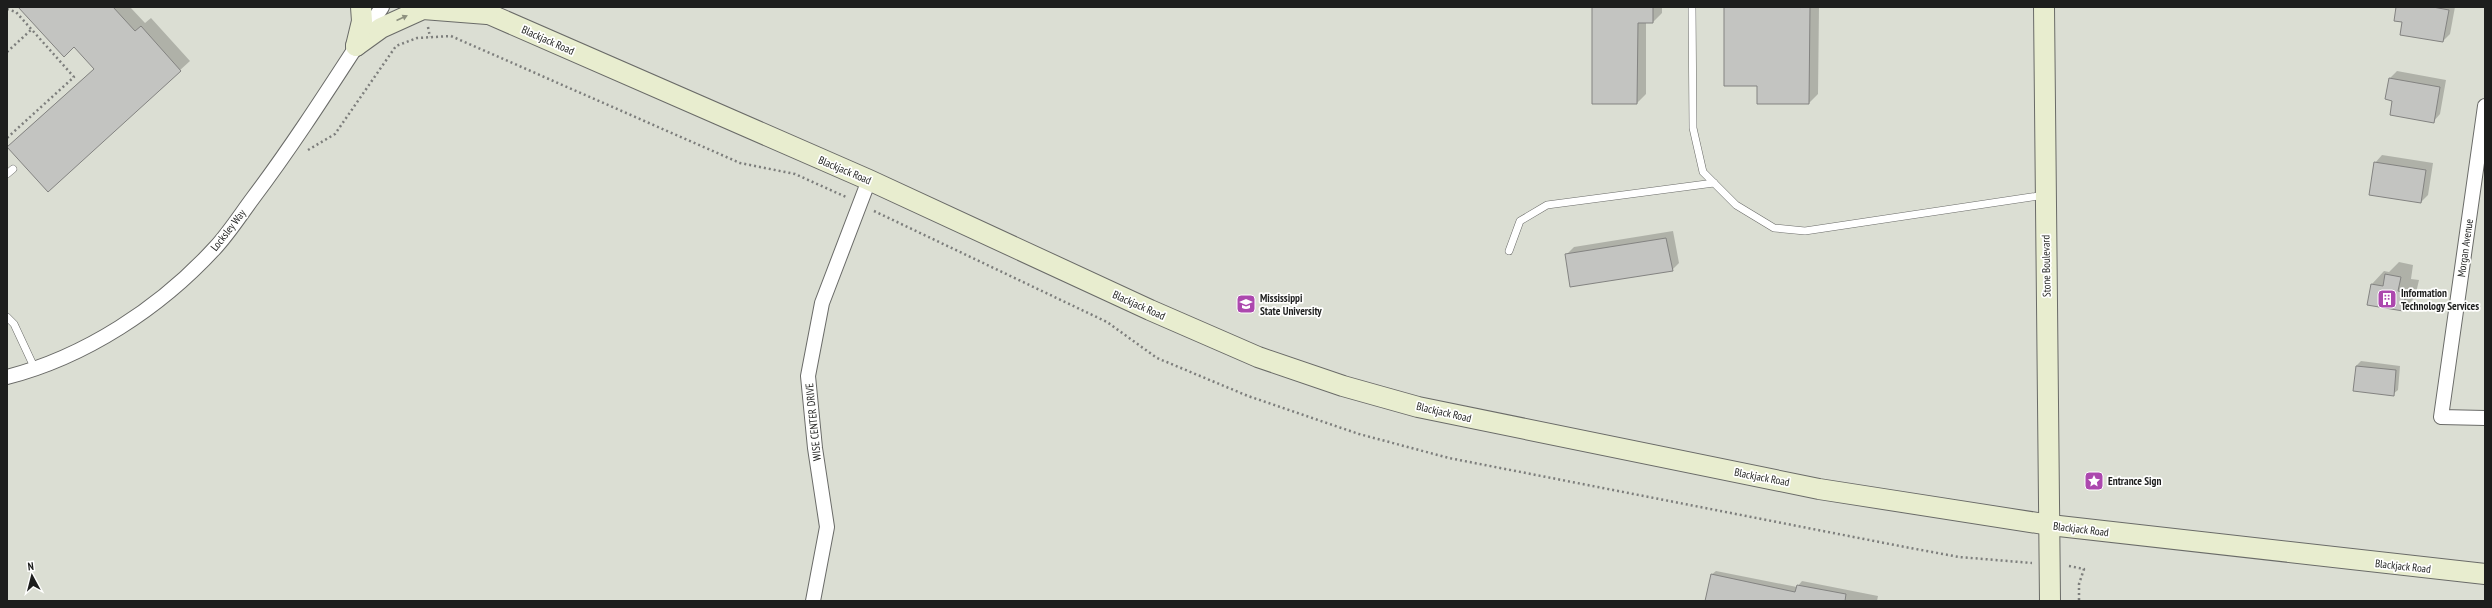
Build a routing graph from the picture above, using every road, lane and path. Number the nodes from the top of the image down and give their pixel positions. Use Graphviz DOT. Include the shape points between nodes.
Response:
graph roads {
  1 [pos="361,7"];
  2 [pos="382,7"];
  3 [pos="1692,7"];
  4 [pos="2044,7"];
  5 [pos="7,9"];
  6 [pos="481,11"];
  7 [pos="32,29"];
  8 [pos="356,46"];
  9 [pos="7,52"];
  10 [pos="2485,106"];
  11 [pos="7,138"];
  12 [pos="13,169"];
  13 [pos="7,174"];
  14 [pos="869,180"];
  15 [pos="1714,183"];
  16 [pos="2045,195"];
  17 [pos="1509,251"];
  18 [pos="7,317"];
  19 [pos="35,370"];
  20 [pos="7,377"];
  21 [pos="2485,418"];
  22 [pos="2050,526"];
  23 [pos="2084,569"];
  24 [pos="2485,574"];
  25 [pos="813,601"];
  26 [pos="2050,601"];
  27 [pos="2079,601"];
  1 -- 8 [label="street" via="362,21"];
  2 -- 8 [label="street, Locksley Way"];
  3 -- 15 [label="lane" via="1693,128 1703,172"];
  4 -- 16 [label="street, Stone Boulevard"];
  5 -- 7 [label="path" via="16,12"];
  8 -- 6 [label="street, one-way" via="382,28 423,10"];
  6 -- 14 [label="street, Blackjack Road"];
  7 -- 9 [label="path"];
  7 -- 11 [label="path" via="74,77"];
  8 -- 19 [label="street, Locksley Way" via="269,176 215,248 126,324 82,349"];
  10 -- 21 [label="street, Morgan Avenue" via="2441,417"];
  12 -- 13 [label="lane"];
  14 -- 22 [label="street, Blackjack Road" via="1164,317 1258,357 1343,386 1426,408 1811,487"];
  14 -- 25 [label="street, WISE CENTER DRIVE" via="822,303 808,376 815,448 827,527"];
  15 -- 16 [label="lane" via="1736,205 1774,228 1805,231"];
  15 -- 17 [label="lane" via="1547,206 1520,221"];
  16 -- 22 [label="street, Stone Boulevard"];
  18 -- 19 [label="lane" via="14,324"];
  19 -- 20 [label="street, Locksley Way"];
  22 -- 24 [label="street, Blackjack Road"];
  22 -- 26 [label="street, Stone Boulevard"];
  23 -- 27 [label="path" via="2079,584"];
}
